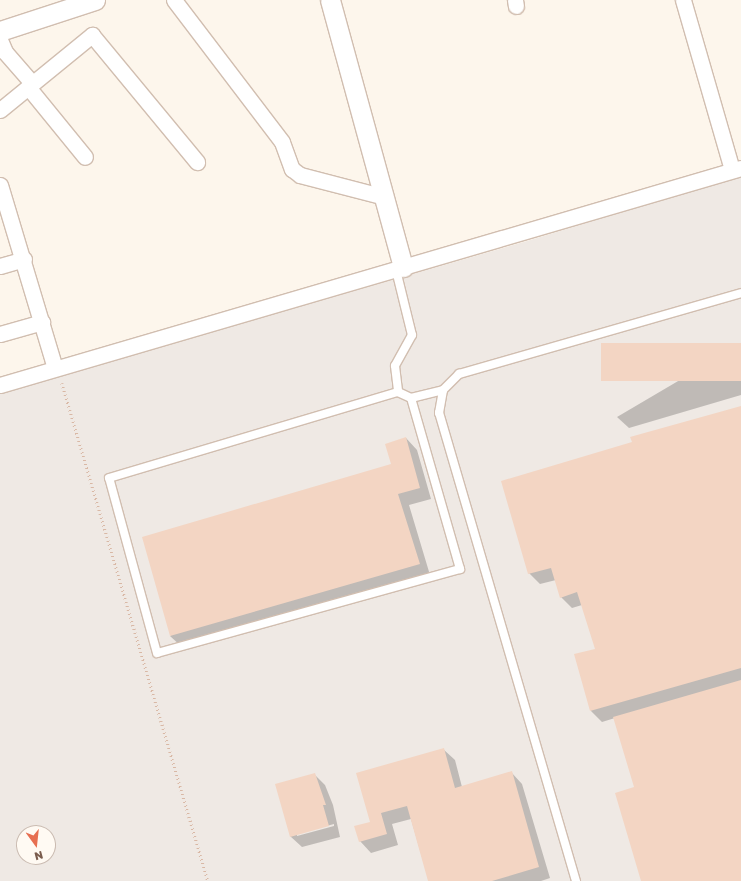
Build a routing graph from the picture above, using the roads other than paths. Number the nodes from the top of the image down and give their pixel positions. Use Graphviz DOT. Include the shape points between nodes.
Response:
graph roads {
  1 [pos="95,0"];
  2 [pos="174,0"];
  3 [pos="330,0"];
  4 [pos="683,0"];
  5 [pos="0,31"];
  6 [pos="0,40"];
  7 [pos="30,85"];
  8 [pos="0,110"];
  9 [pos="85,157"];
  10 [pos="196,162"];
  11 [pos="736,169"];
  12 [pos="0,185"];
  13 [pos="385,197"];
  14 [pos="6,220"];
  15 [pos="24,259"];
  16 [pos="0,266"];
  17 [pos="399,269"];
  18 [pos="741,293"];
  19 [pos="42,322"];
  20 [pos="0,334"];
  21 [pos="56,368"];
  22 [pos="0,385"];
  23 [pos="443,390"];
  24 [pos="398,392"];
  25 [pos="411,398"];
  26 [pos="576,881"];
  1 -- 5 [label="street"];
  2 -- 13 [label="street" via="282,142 292,169 300,175"];
  3 -- 13 [label="street"];
  4 -- 11 [label="street"];
  6 -- 7 [label="street" via="5,52"];
  7 -- 8 [label="street"];
  7 -- 9 [label="street"];
  7 -- 10 [label="street" via="92,35"];
  11 -- 17 [label="street"];
  12 -- 14 [label="street"];
  13 -- 17 [label="street"];
  14 -- 15 [label="street"];
  15 -- 16 [label="street"];
  15 -- 19 [label="street"];
  17 -- 21 [label="street"];
  17 -- 24 [label="lane" via="412,335 395,366"];
  18 -- 23 [label="lane" via="459,374"];
  19 -- 20 [label="street"];
  19 -- 21 [label="street"];
  21 -- 22 [label="street"];
  23 -- 25 [label="lane"];
  23 -- 26 [label="lane" via="439,413"];
  24 -- 25 [label="lane"];
  24 -- 25 [label="lane" via="108,478 157,653 460,569"];
}
